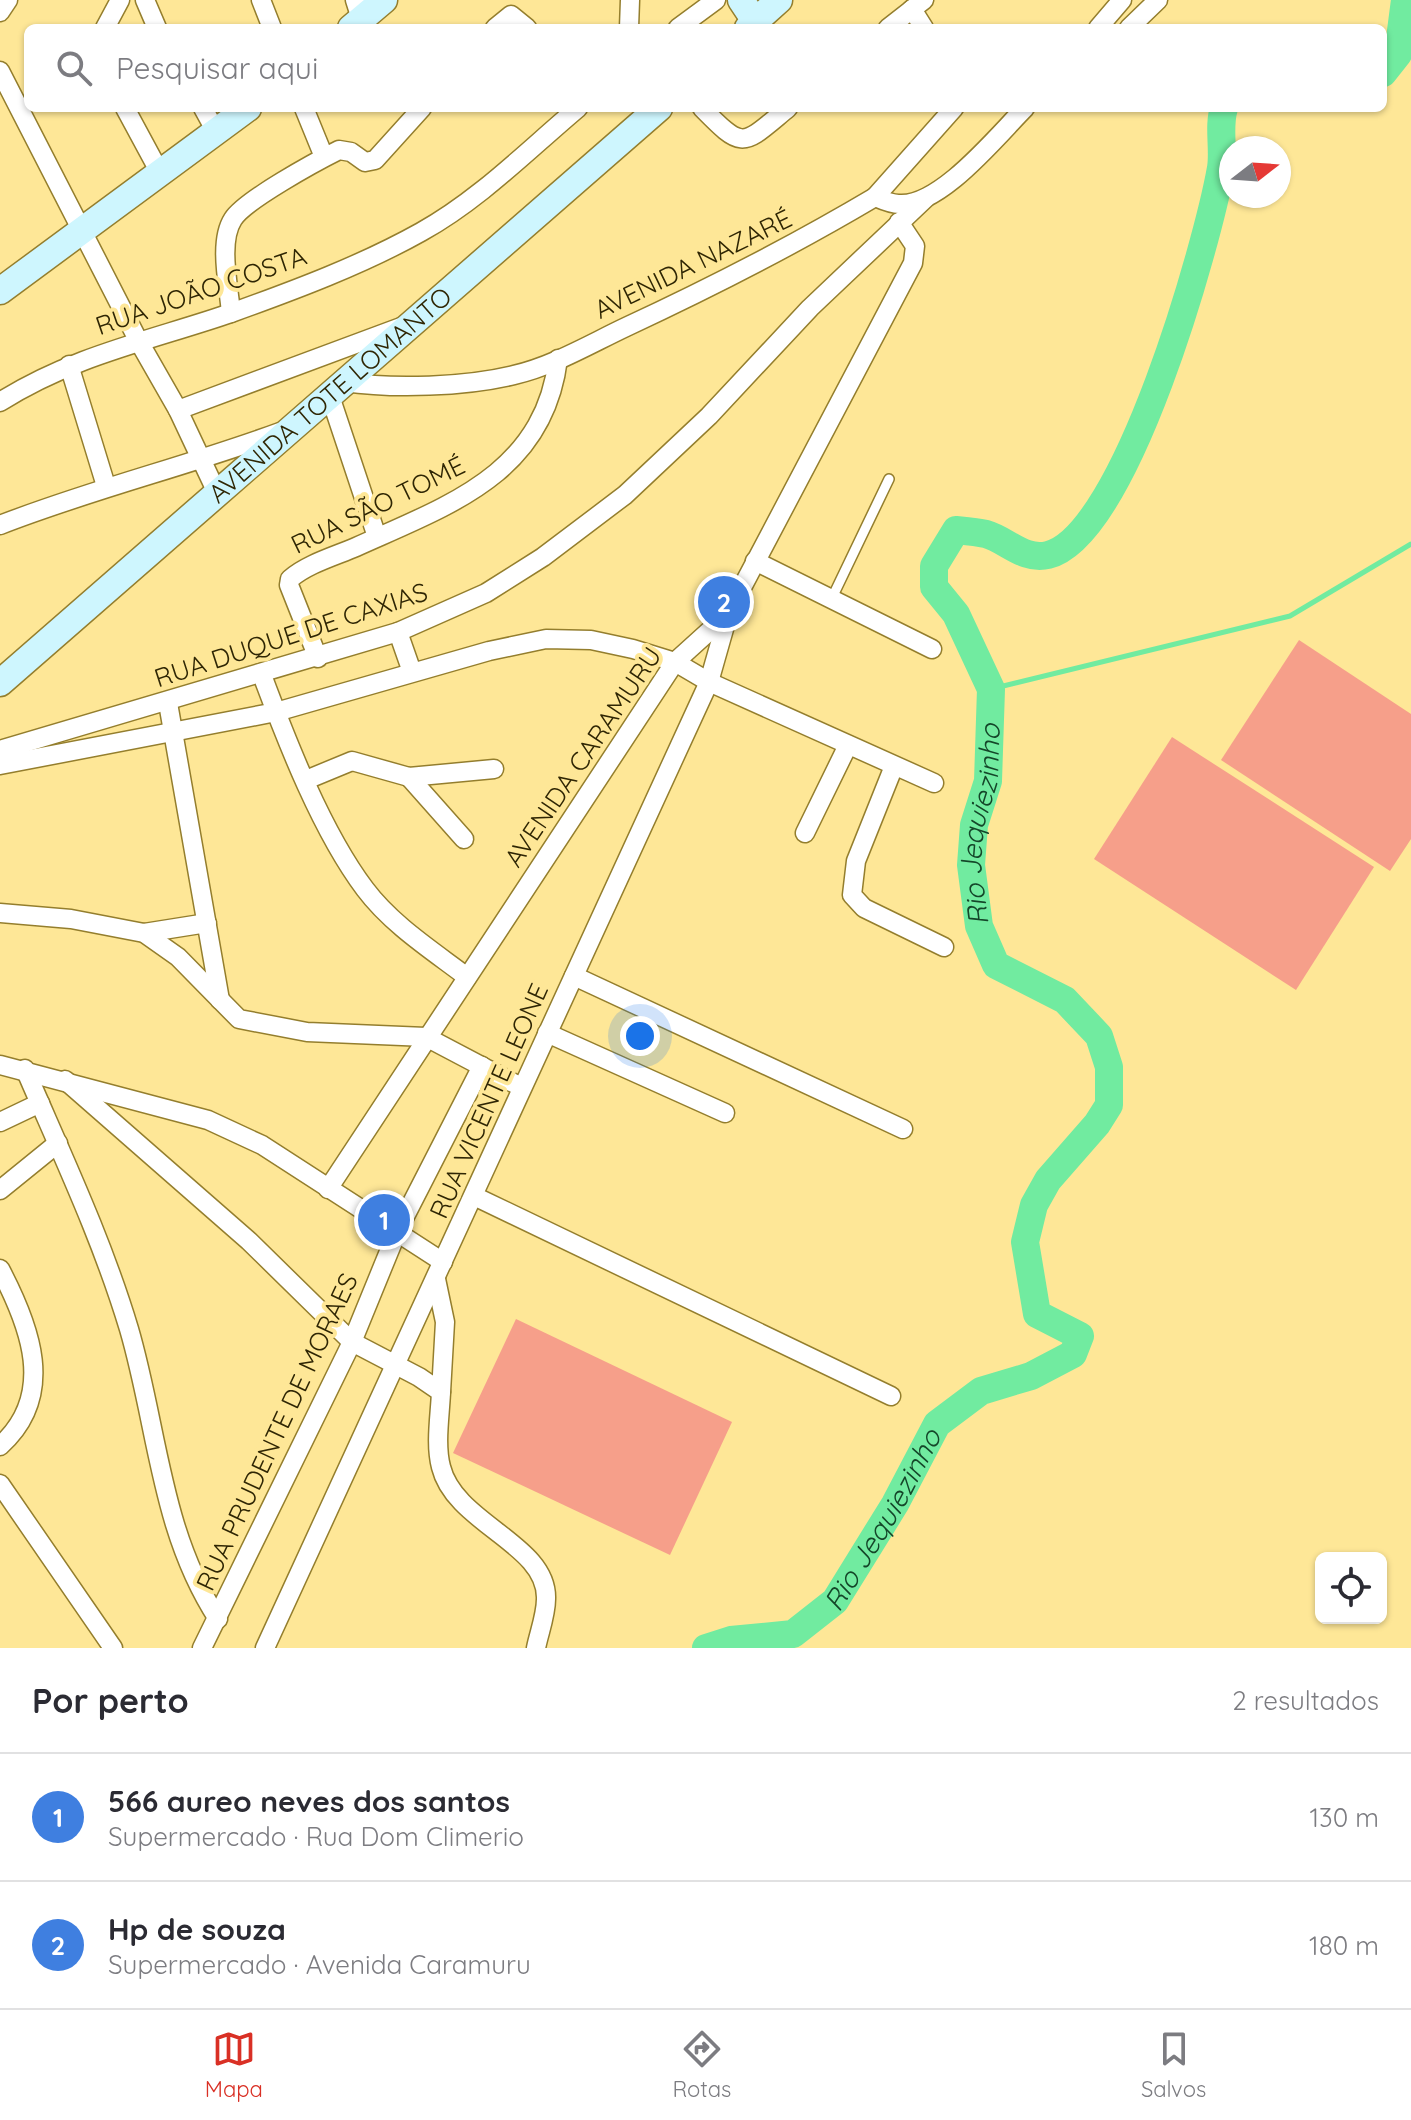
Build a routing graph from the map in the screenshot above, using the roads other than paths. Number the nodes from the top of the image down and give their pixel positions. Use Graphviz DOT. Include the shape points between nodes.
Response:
graph roads {
  1 [pos="8,0"];
  2 [pos="120,0"];
  3 [pos="145,0"];
  4 [pos="261,0"];
  5 [pos="384,0"];
  6 [pos="630,0"];
  7 [pos="716,0"];
  8 [pos="779,0"];
  9 [pos="1122,0"];
  10 [pos="1158,0"];
  11 [pos="918,5"];
  12 [pos="0,12"];
  13 [pos="356,16"];
  14 [pos="748,16"];
  15 [pos="107,24"];
  16 [pos="155,24"];
  17 [pos="270,24"];
  18 [pos="500,24"];
  19 [pos="522,24"];
  20 [pos="629,24"];
  21 [pos="683,24"];
  22 [pos="893,24"];
  23 [pos="1101,24"];
  24 [pos="1133,24"];
  25 [pos="0,71"];
  26 [pos="127,112"];
  27 [pos="234,112"];
  28 [pos="306,112"];
  29 [pos="418,112"];
  30 [pos="573,112"];
  31 [pos="654,112"];
  32 [pos="706,112"];
  33 [pos="783,112"];
  34 [pos="950,112"];
  35 [pos="1021,112"];
  36 [pos="209,119"];
  37 [pos="324,157"];
  38 [pos="159,171"];
  39 [pos="875,197"];
  40 [pos="926,198"];
  41 [pos="899,222"];
  42 [pos="82,230"];
  43 [pos="0,291"];
  44 [pos="231,313"];
  45 [pos="415,322"];
  46 [pos="138,340"];
  47 [pos="558,359"];
  48 [pos="69,365"];
  49 [pos="337,389"];
  50 [pos="0,402"];
  51 [pos="178,410"];
  52 [pos="298,426"];
  53 [pos="203,460"];
  54 [pos="889,479"];
  55 [pos="106,486"];
  56 [pos="218,495"];
  57 [pos="0,525"];
  58 [pos="377,537"];
  59 [pos="755,561"];
  60 [pos="831,600"];
  61 [pos="728,614"];
  62 [pos="398,632"];
  63 [pos="932,649"];
  64 [pos="318,658"];
  65 [pos="675,662"];
  66 [pos="412,672"];
  67 [pos="262,675"];
  68 [pos="709,682"];
  69 [pos="0,683"];
  70 [pos="168,703"];
  71 [pos="276,712"];
  72 [pos="175,731"];
  73 [pos="848,745"];
  74 [pos="3,757"];
  75 [pos="894,766"];
  76 [pos="494,769"];
  77 [pos="409,777"];
  78 [pos="306,780"];
  79 [pos="934,783"];
  80 [pos="805,833"];
  81 [pos="464,839"];
  82 [pos="0,913"];
  83 [pos="207,923"];
  84 [pos="144,933"];
  85 [pos="944,947"];
  86 [pos="574,976"];
  87 [pos="467,977"];
  88 [pos="221,1003"];
  89 [pos="547,1033"];
  90 [pos="426,1037"];
  91 [pos="0,1065"];
  92 [pos="482,1066"];
  93 [pos="25,1069"];
  94 [pos="65,1080"];
  95 [pos="521,1087"];
  96 [pos="40,1103"];
  97 [pos="725,1113"];
  98 [pos="0,1122"];
  99 [pos="903,1129"];
  100 [pos="58,1143"];
  101 [pos="328,1189"];
  102 [pos="0,1190"];
  103 [pos="476,1197"];
  104 [pos="397,1232"];
  105 [pos="0,1269"];
  106 [pos="440,1271"];
  107 [pos="352,1342"];
  108 [pos="395,1366"];
  109 [pos="441,1392"];
  110 [pos="891,1396"];
  111 [pos="0,1446"];
  112 [pos="1,1489"];
  113 [pos="218,1619"];
  114 [pos="113,1648"];
  115 [pos="202,1648"];
  116 [pos="265,1648"];
  117 [pos="536,1648"];
  1 -- 12 [label="street"];
  2 -- 15 [label="street"];
  3 -- 16 [label="street"];
  4 -- 17 [label="street"];
  5 -- 13 [label="main road"];
  6 -- 20 [label="street"];
  7 -- 21 [label="street"];
  8 -- 14 [label="main road"];
  9 -- 23 [label="street"];
  10 -- 24 [label="street"];
  11 -- 22 [label="street"];
  18 -- 19 [label="street" via="511,15"];
  25 -- 42 [label="street"];
  26 -- 38 [label="street"];
  27 -- 36 [label="main road"];
  28 -- 37 [label="street"];
  29 -- 37 [label="street" via="375,160 365,162 346,150"];
  30 -- 44 [label="street, RUA JOÃO COSTA" via="422,232"];
  31 -- 45 [label="main road, AVENIDA TOTE LOMANTO"];
  32 -- 33 [label="street" via="732,139 740,140"];
  34 -- 39 [label="street, AVENIDA NAZARÉ"];
  35 -- 40 [label="street"];
  36 -- 38 [label="main road"];
  37 -- 44 [label="street" via="232,219 227,240"];
  38 -- 42 [label="main road"];
  39 -- 40 [label="street" via="899,205"];
  39 -- 47 [label="street, AVENIDA NAZARÉ" via="779,253"];
  40 -- 41 [label="street, RUA DUQUE DE CAXIAS"];
  41 -- 59 [label="street, AVENIDA CARAMURU" via="915,246 913,263"];
  41 -- 62 [label="street, RUA DUQUE DE CAXIAS" via="625,495 486,593"];
  42 -- 43 [label="main road"];
  42 -- 46 [label="street"];
  44 -- 46 [label="street, RUA JOÃO COSTA"];
  45 -- 49 [label="main road, AVENIDA TOTE LOMANTO"];
  45 -- 51 [label="street"];
  46 -- 48 [label="street, RUA JOÃO COSTA"];
  46 -- 51 [label="street"];
  47 -- 49 [label="street, AVENIDA NAZARÉ" via="516,375 482,380"];
  47 -- 58 [label="street, RUA SÃO TOMÉ" via="550,403 519,453 497,473 434,511"];
  48 -- 50 [label="street, RUA JOÃO COSTA"];
  48 -- 55 [label="street"];
  49 -- 52 [label="main road, AVENIDA TOTE LOMANTO"];
  49 -- 58 [label="street"];
  51 -- 53 [label="street"];
  52 -- 53 [label="street"];
  52 -- 56 [label="main road, AVENIDA TOTE LOMANTO"];
  53 -- 55 [label="street"];
  53 -- 56 [label="street"];
  54 -- 60 [label="lane"];
  55 -- 57 [label="street"];
  56 -- 69 [label="main road, AVENIDA TOTE LOMANTO"];
  58 -- 64 [label="street, RUA SÃO TOMÉ" via="290,579"];
  59 -- 60 [label="street"];
  59 -- 61 [label="street, AVENIDA CARAMURU"];
  60 -- 63 [label="street"];
  61 -- 65 [label="street, AVENIDA CARAMURU"];
  61 -- 68 [label="street, RUA VICENTE LEONE"];
  62 -- 64 [label="street, RUA DUQUE DE CAXIAS"];
  62 -- 66 [label="street"];
  64 -- 67 [label="street, RUA DUQUE DE CAXIAS"];
  65 -- 66 [label="street, RUA DUQUE DE CAXIAS" via="591,640 546,639"];
  65 -- 68 [label="street, RUA DUQUE DE CAXIAS"];
  65 -- 87 [label="street, AVENIDA CARAMURU"];
  66 -- 71 [label="street, RUA DUQUE DE CAXIAS"];
  67 -- 70 [label="street, RUA DUQUE DE CAXIAS"];
  67 -- 71 [label="street"];
  68 -- 73 [label="street, RUA DUQUE DE CAXIAS"];
  68 -- 86 [label="street, RUA VICENTE LEONE"];
  70 -- 72 [label="street"];
  70 -- 74 [label="street, RUA DUQUE DE CAXIAS"];
  71 -- 72 [label="street, RUA DUQUE DE CAXIAS"];
  71 -- 78 [label="street"];
  72 -- 74 [label="street, RUA DUQUE DE CAXIAS"];
  72 -- 83 [label="street"];
  73 -- 75 [label="street, RUA DUQUE DE CAXIAS"];
  73 -- 80 [label="street"];
  75 -- 79 [label="street, RUA DUQUE DE CAXIAS"];
  75 -- 85 [label="street" via="856,861 852,895 864,908"];
  76 -- 77 [label="street"];
  77 -- 78 [label="street" via="352,761"];
  77 -- 81 [label="street"];
  78 -- 87 [label="street" via="365,889"];
  82 -- 84 [label="street"];
  83 -- 84 [label="street"];
  83 -- 88 [label="street"];
  84 -- 88 [label="street" via="178,957"];
  86 -- 89 [label="street, RUA VICENTE LEONE"];
  86 -- 99 [label="street"];
  87 -- 90 [label="street, AVENIDA CARAMURU"];
  88 -- 90 [label="street" via="239,1019 283,1028"];
  89 -- 95 [label="street, RUA VICENTE LEONE"];
  89 -- 97 [label="street"];
  90 -- 92 [label="street"];
  90 -- 101 [label="street, AVENIDA CARAMURU"];
  91 -- 93 [label="street"];
  92 -- 95 [label="street"];
  92 -- 104 [label="street, RUA PRUDENTE DE MORAES"];
  93 -- 94 [label="street"];
  93 -- 96 [label="street"];
  94 -- 101 [label="street" via="208,1120 262,1145"];
  94 -- 107 [label="street" via="249,1241"];
  95 -- 103 [label="street, RUA VICENTE LEONE"];
  96 -- 98 [label="street"];
  96 -- 100 [label="street"];
  100 -- 102 [label="street"];
  100 -- 113 [label="street" via="129,1329 166,1503 185,1558"];
  101 -- 104 [label="street"];
  103 -- 106 [label="street, RUA VICENTE LEONE"];
  103 -- 110 [label="street"];
  104 -- 106 [label="street"];
  104 -- 107 [label="street, RUA PRUDENTE DE MORAES"];
  105 -- 111 [label="street" via="25,1316 33,1376 25,1414"];
  106 -- 108 [label="street, RUA VICENTE LEONE"];
  106 -- 109 [label="street" via="445,1322"];
  107 -- 108 [label="street"];
  107 -- 113 [label="street, RUA PRUDENTE DE MORAES"];
  108 -- 109 [label="street"];
  108 -- 116 [label="street, RUA VICENTE LEONE"];
  109 -- 117 [label="street" via="441,1468 458,1499 535,1563 544,1582 546,1600"];
  112 -- 114 [label="street"];
  113 -- 115 [label="street, RUA PRUDENTE DE MORAES"];
}
